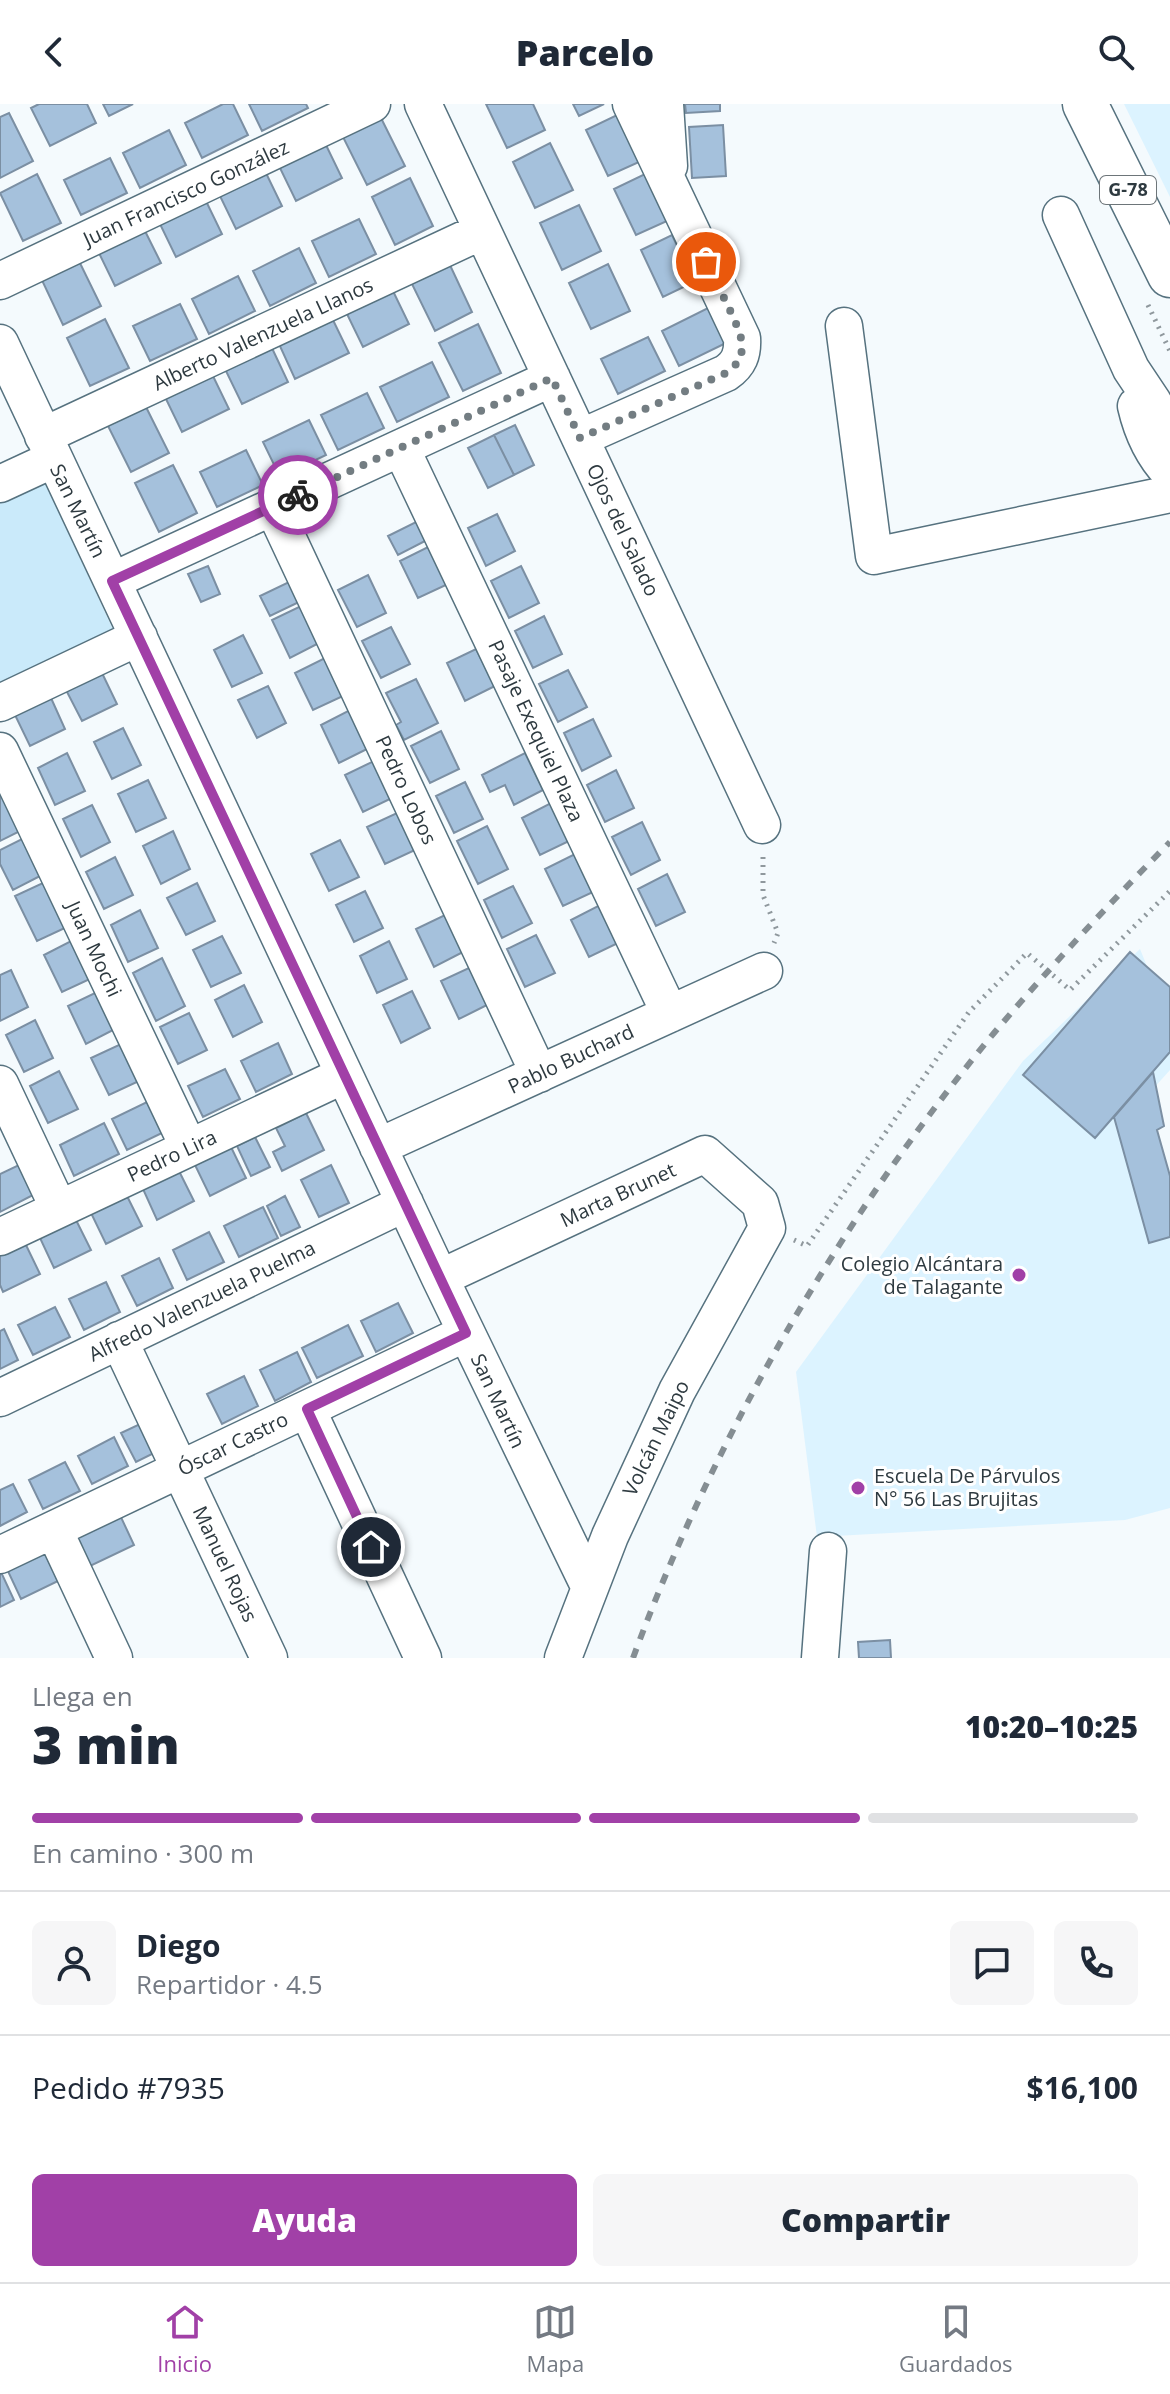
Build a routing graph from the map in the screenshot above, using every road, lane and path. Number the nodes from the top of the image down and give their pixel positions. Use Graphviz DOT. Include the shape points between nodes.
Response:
graph roads {
  1 [pos="372,104"];
  2 [pos="423,104"];
  3 [pos="631,104"];
  4 [pos="665,104"];
  5 [pos="1085,104"];
  6 [pos="670,187"];
  7 [pos="1061,215"];
  8 [pos="482,231"];
  9 [pos="1170,275"];
  10 [pos="0,281"];
  11 [pos="844,326"];
  12 [pos="0,343"];
  13 [pos="1131,369"];
  14 [pos="552,378"];
  15 [pos="1170,432"];
  16 [pos="580,438"];
  17 [pos="48,448"];
  18 [pos="401,448"];
  19 [pos="1170,473"];
  20 [pos="0,484"];
  21 [pos="1170,494"];
  22 [pos="273,507"];
  23 [pos="112,581"];
  24 [pos="139,637"];
  25 [pos="0,703"];
  26 [pos="0,751"];
  27 [pos="762,825"];
  28 [pos="1170,891"];
  29 [pos="764,971"];
  30 [pos="670,1014"];
  31 [pos="539,1074"];
  32 [pos="344,1075"];
  33 [pos="0,1084"];
  34 [pos="378,1147"];
  35 [pos="189,1148"];
  36 [pos="405,1203"];
  37 [pos="59,1209"];
  38 [pos="767,1228"];
  39 [pos="0,1237"];
  40 [pos="440,1278"];
  41 [pos="466,1333"];
  42 [pos="119,1340"];
  43 [pos="0,1398"];
  44 [pos="307,1409"];
  45 [pos="180,1469"];
  46 [pos="54,1530"];
  47 [pos="828,1551"];
  48 [pos="0,1555"];
  49 [pos="590,1588"];
  50 [pos="114,1658"];
  51 [pos="269,1658"];
  52 [pos="423,1658"];
  53 [pos="563,1658"];
  54 [pos="820,1658"];
  1 -- 10 [label="street, Juan Francisco González"];
  2 -- 8 [label="street, Ojos del Salado"];
  3 -- 6 [label="street"];
  4 -- 6 [label="street"];
  5 -- 9 [label="main road, G-78"];
  6 -- 16 [label="street" via="742,338 740,358 726,373"];
  7 -- 13 [label="street"];
  8 -- 14 [label="street, Ojos del Salado"];
  8 -- 17 [label="street, Alberto Valenzuela Llanos"];
  11 -- 21 [label="street" via="874,556"];
  12 -- 17 [label="street, San Martín"];
  13 -- 15 [label="street"];
  13 -- 19 [label="street" via="1144,432"];
  14 -- 16 [label="street, Ojos del Salado"];
  14 -- 18 [label="street"];
  16 -- 27 [label="street, Ojos del Salado"];
  17 -- 20 [label="street, Alberto Valenzuela Llanos"];
  17 -- 23 [label="street, San Martín"];
  18 -- 22 [label="street"];
  18 -- 30 [label="street, Pasaje Exequiel Plaza"];
  22 -- 23 [label="street"];
  22 -- 31 [label="street, Pedro Lobos"];
  23 -- 24 [label="street, San Martín"];
  24 -- 25 [label="street"];
  24 -- 32 [label="street, San Martín"];
  26 -- 35 [label="street, Juan Mochi"];
  27 -- 29 [label="path" via="763,895 778,933"];
  28 -- 38 [label="path" via="1070,990 1027,953 969,1012 807,1246"];
  29 -- 30 [label="street, Pablo Buchard"];
  30 -- 31 [label="street, Pablo Buchard"];
  31 -- 34 [label="street, Pablo Buchard"];
  32 -- 34 [label="street, San Martín"];
  32 -- 35 [label="street, Pedro Lira"];
  33 -- 37 [label="street"];
  34 -- 36 [label="street, San Martín"];
  35 -- 37 [label="street, Pedro Lira"];
  36 -- 40 [label="street, San Martín"];
  36 -- 42 [label="street, Alfredo Valenzuela Puelma"];
  37 -- 39 [label="street, Pedro Lira"];
  38 -- 40 [label="street, Marta Brunet" via="760,1203 705,1154"];
  38 -- 49 [label="street, Volcán Maipo" via="677,1391"];
  40 -- 41 [label="street, San Martín"];
  41 -- 44 [label="street, Óscar Castro"];
  41 -- 49 [label="street, San Martín"];
  42 -- 43 [label="street, Alfredo Valenzuela Puelma"];
  42 -- 45 [label="street, Manuel Rojas"];
  44 -- 45 [label="street, Óscar Castro"];
  44 -- 52 [label="street"];
  45 -- 46 [label="street, Óscar Castro"];
  45 -- 51 [label="street, Manuel Rojas"];
  46 -- 48 [label="street, Óscar Castro"];
  46 -- 50 [label="street"];
  47 -- 54 [label="street"];
  49 -- 53 [label="street, Volcán Maipo"];
}
